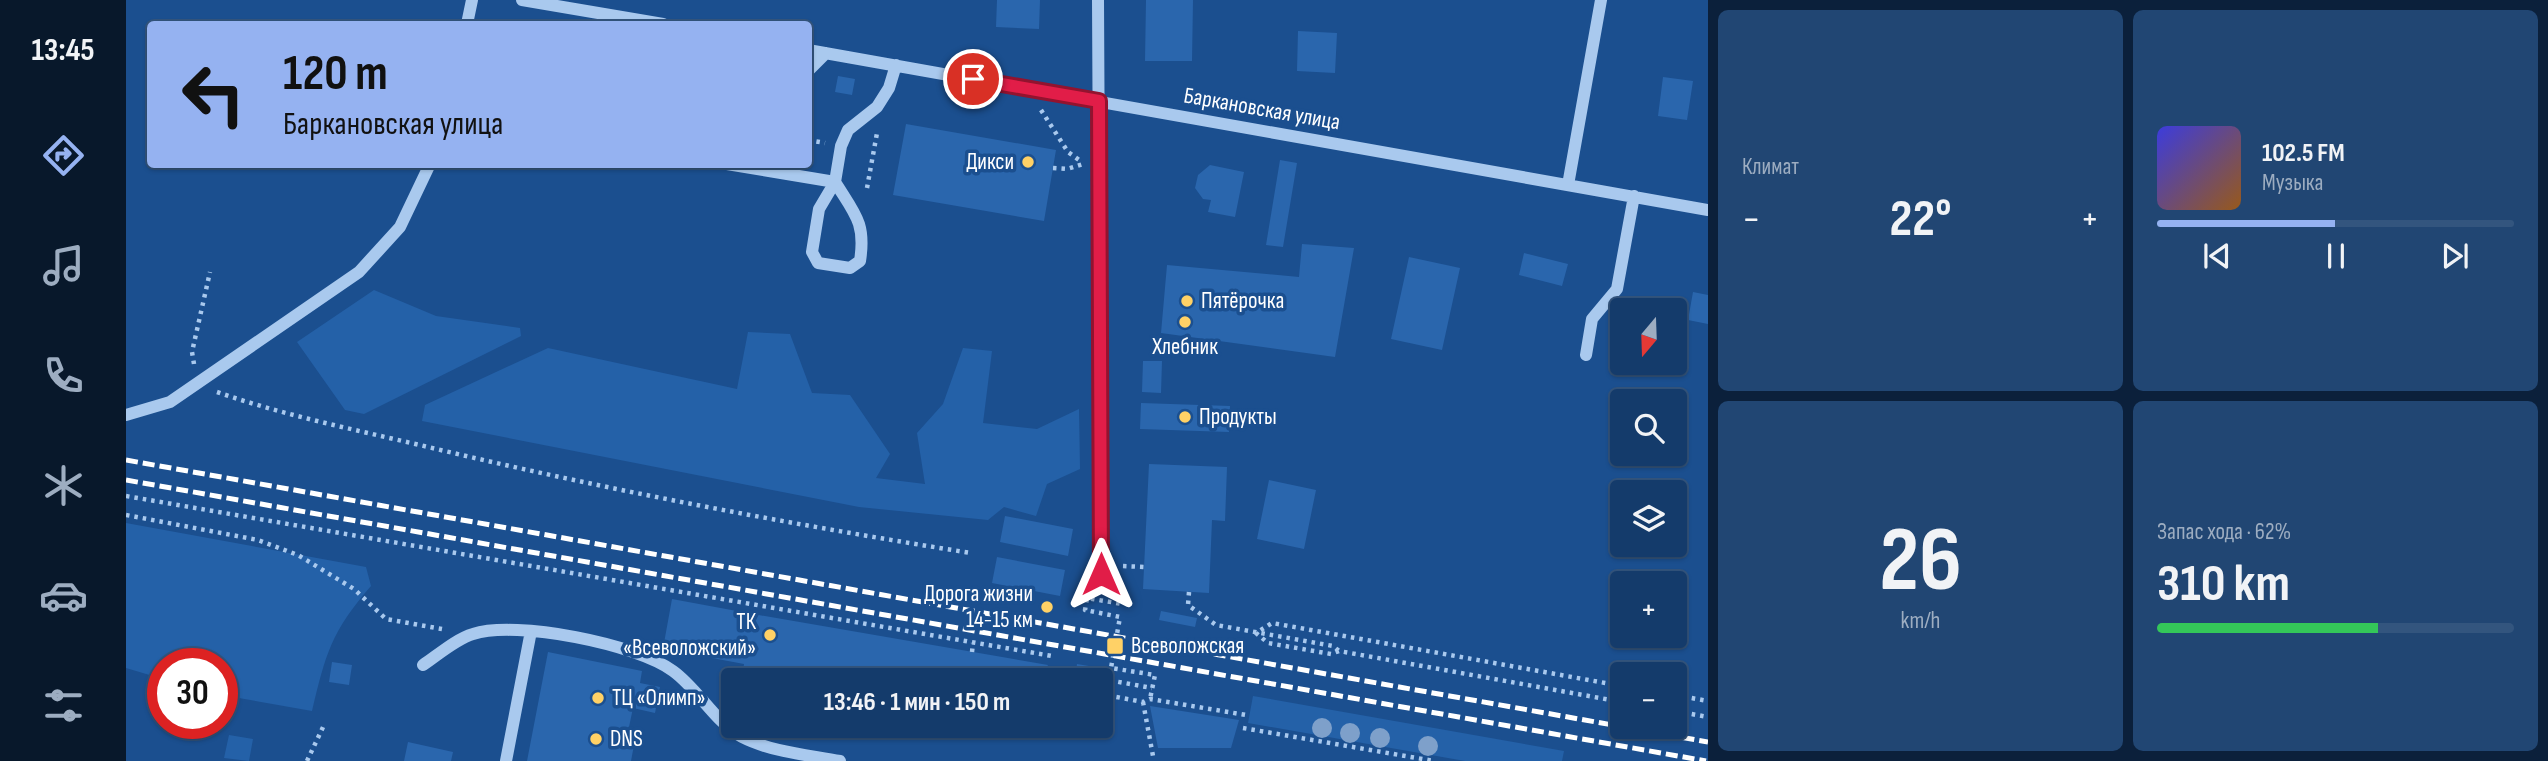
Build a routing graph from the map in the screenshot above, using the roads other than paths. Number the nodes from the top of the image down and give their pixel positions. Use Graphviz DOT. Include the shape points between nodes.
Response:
graph roads {
  1 [pos="472,0"];
  2 [pos="522,0"];
  3 [pos="1098,0"];
  4 [pos="1601,0"];
  5 [pos="468,21"];
  6 [pos="645,21"];
  7 [pos="812,51"];
  8 [pos="826,53"];
  9 [pos="897,65"];
  10 [pos="812,67"];
  11 [pos="1099,101"];
  12 [pos="428,168"];
  13 [pos="751,168"];
  14 [pos="835,182"];
  15 [pos="1568,184"];
  16 [pos="1634,196"];
  17 [pos="1708,209"];
  18 [pos="1586,355"];
  19 [pos="126,415"];
  20 [pos="1101,574"];
  21 [pos="531,631"];
  22 [pos="423,665"];
  23 [pos="506,761"];
  24 [pos="840,761"];
  1 -- 5 [label="street"];
  2 -- 6 [label="street"];
  3 -- 11 [label="street"];
  4 -- 15 [label="street"];
  7 -- 8 [label="street, Баркановская улица"];
  8 -- 9 [label="street, Баркановская улица"];
  8 -- 10 [label="street"];
  9 -- 11 [label="street, Баркановская улица"];
  9 -- 14 [label="street" via="877,107 848,130"];
  11 -- 15 [label="street, Баркановская улица"];
  11 -- 20 [label="street"];
  12 -- 19 [label="street" via="400,227 359,272 170,402"];
  13 -- 14 [label="street"];
  14 -- 14 [label="street" via="862,224 860,261 850,268 818,263 811,253 819,209"];
  15 -- 16 [label="street, Баркановская улица"];
  16 -- 17 [label="street, Баркановская улица"];
  16 -- 18 [label="street" via="1617,289 1592,319"];
  21 -- 22 [label="street" via="500,629 471,634"];
  21 -- 23 [label="street"];
  21 -- 24 [label="street" via="651,657 674,672 740,736"];
}
